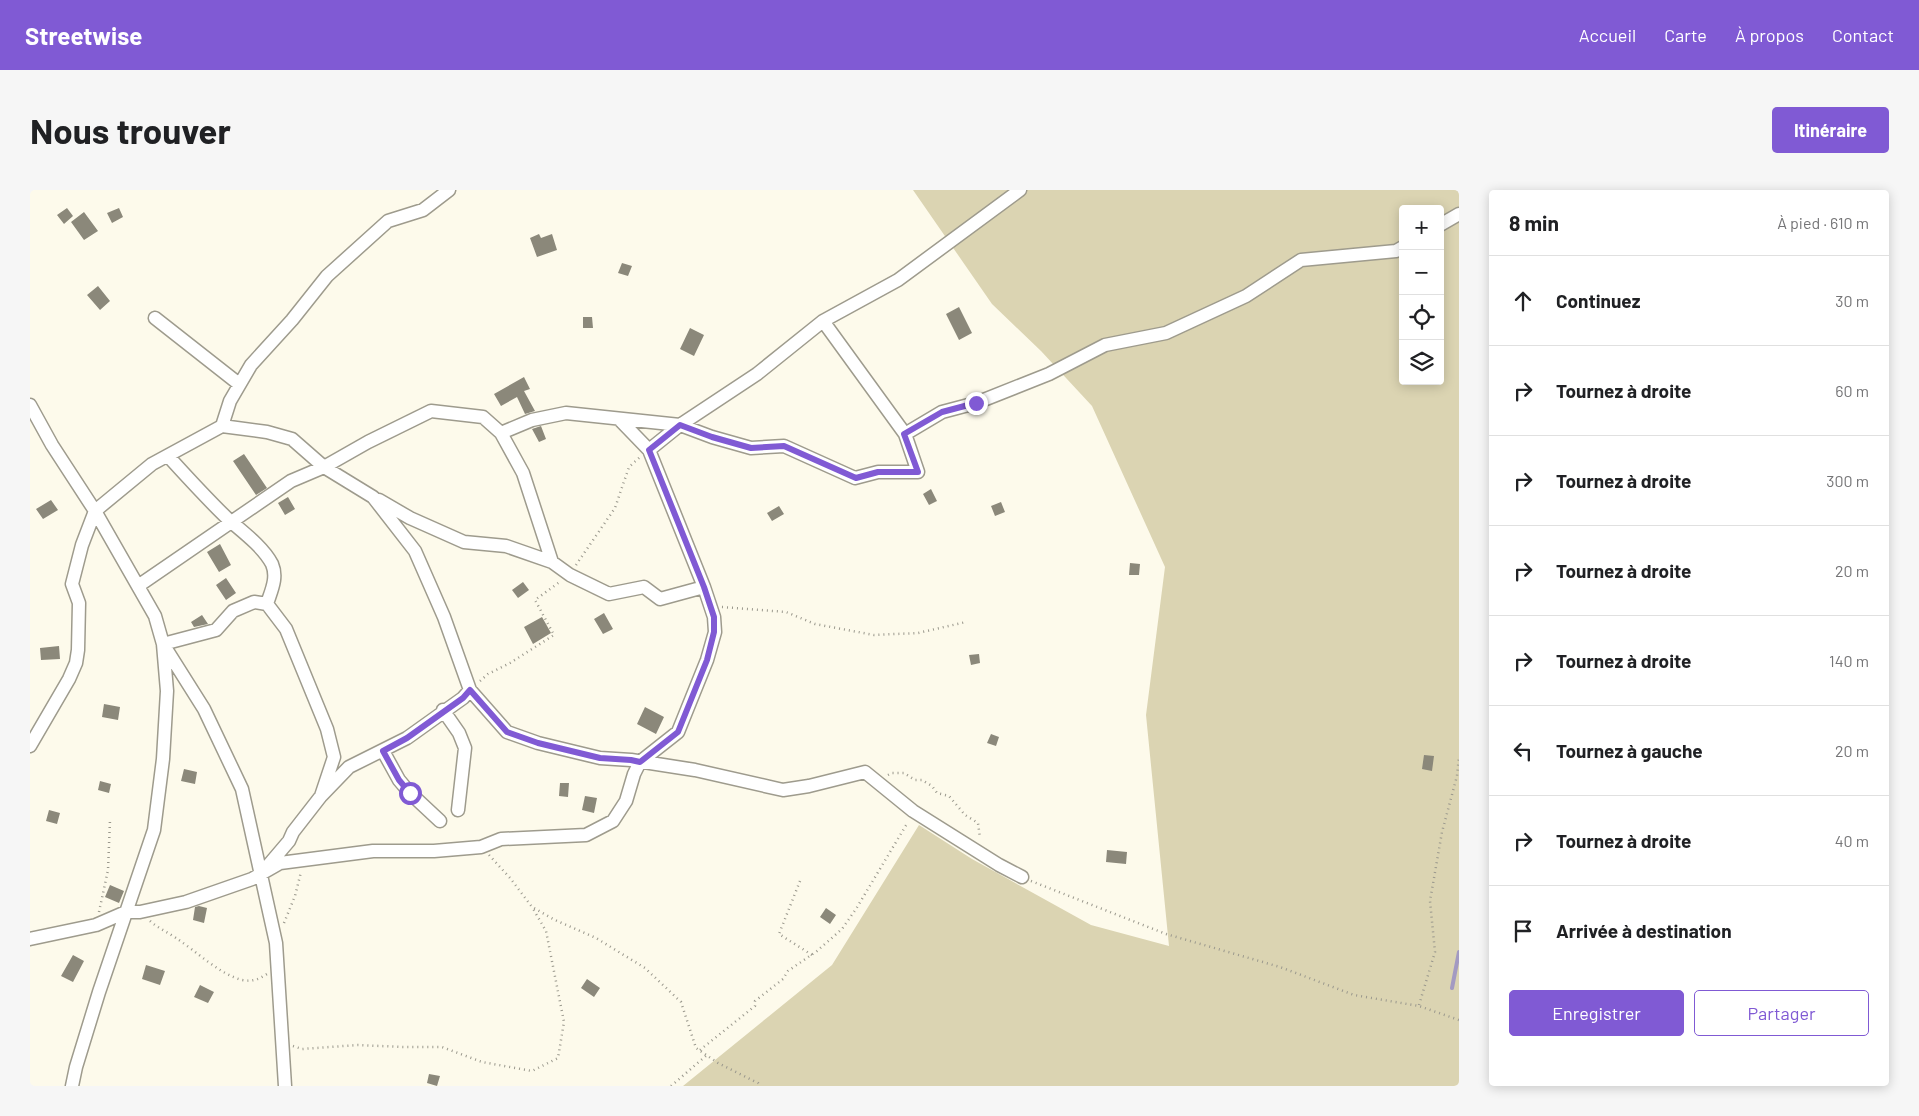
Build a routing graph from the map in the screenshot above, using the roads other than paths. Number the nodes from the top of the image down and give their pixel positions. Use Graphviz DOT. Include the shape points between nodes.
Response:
graph roads {
  1 [pos="449,190"];
  2 [pos="1020,190"];
  3 [pos="1459,214"];
  4 [pos="1444,223"];
  5 [pos="1399,249"];
  6 [pos="155,318"];
  7 [pos="823,321"];
  8 [pos="239,384"];
  9 [pos="30,405"];
  10 [pos="620,420"];
  11 [pos="680,425"];
  12 [pos="222,426"];
  13 [pos="501,433"];
  14 [pos="904,434"];
  15 [pos="649,450"];
  16 [pos="168,456"];
  17 [pos="324,467"];
  18 [pos="373,497"];
  19 [pos="95,512"];
  20 [pos="231,521"];
  21 [pos="552,562"];
  22 [pos="138,586"];
  23 [pos="704,587"];
  24 [pos="267,604"];
  25 [pos="163,644"];
  26 [pos="470,690"];
  27 [pos="443,710"];
  28 [pos="30,746"];
  29 [pos="383,751"];
  30 [pos="640,762"];
  31 [pos="321,796"];
  32 [pos="458,810"];
  33 [pos="440,821"];
  34 [pos="261,874"];
  35 [pos="1022,877"];
  36 [pos="126,912"];
  37 [pos="30,938"];
  38 [pos="72,1086"];
  39 [pos="285,1086"];
  1 -- 8 [label="street" via="423,210 388,221 327,276"];
  2 -- 7 [label="street" via="898,280"];
  3 -- 4 [label="street"];
  5 -- 14 [label="street" via="1301,260 1246,296 1166,333 1105,345 1049,374 976,403 942,412"];
  6 -- 8 [label="street"];
  7 -- 11 [label="street" via="757,374"];
  7 -- 14 [label="street"];
  8 -- 12 [label="street"];
  9 -- 19 [label="street"];
  10 -- 11 [label="street"];
  10 -- 13 [label="street" via="566,414 532,420"];
  10 -- 15 [label="street"];
  11 -- 14 [label="street" via="751,448 784,446 856,478 878,472 918,472"];
  11 -- 15 [label="street"];
  12 -- 16 [label="street"];
  12 -- 17 [label="street" via="292,439"];
  13 -- 17 [label="street" via="483,417 431,411"];
  13 -- 21 [label="street" via="522,473"];
  15 -- 23 [label="street"];
  16 -- 19 [label="street" via="152,464"];
  16 -- 20 [label="street"];
  17 -- 18 [label="street"];
  17 -- 20 [label="street" via="290,481"];
  18 -- 21 [label="street" via="464,542 506,546"];
  18 -- 26 [label="street" via="415,551 444,617"];
  19 -- 22 [label="street"];
  19 -- 28 [label="street" via="72,584 79,603 76,663 70,679"];
  20 -- 22 [label="street"];
  20 -- 24 [label="street" via="250,536 272,564 275,581"];
  21 -- 23 [label="street" via="570,575 609,594 644,587 660,599"];
  22 -- 25 [label="street" via="155,616"];
  23 -- 30 [label="street" via="714,617 710,651 678,732"];
  24 -- 25 [label="street" via="254,602 233,611 216,630"];
  24 -- 31 [label="street" via="286,630 327,729 334,757"];
  25 -- 34 [label="street" via="204,709 242,788"];
  25 -- 36 [label="street" via="167,691 154,830"];
  26 -- 27 [label="street"];
  26 -- 30 [label="street" via="507,732 600,758"];
  27 -- 29 [label="street" via="407,738"];
  27 -- 32 [label="street" via="465,748"];
  29 -- 31 [label="street" via="349,767"];
  29 -- 33 [label="street" via="399,780"];
  30 -- 34 [label="street" via="626,801 613,821 586,835 502,838 481,847 434,851 373,851 280,864"];
  30 -- 35 [label="street" via="695,770 783,790 865,772 918,813"];
  31 -- 34 [label="street"];
  34 -- 36 [label="street" via="186,902"];
  34 -- 39 [label="street" via="276,943"];
  36 -- 37 [label="street" via="96,925"];
  36 -- 38 [label="street"];
}
